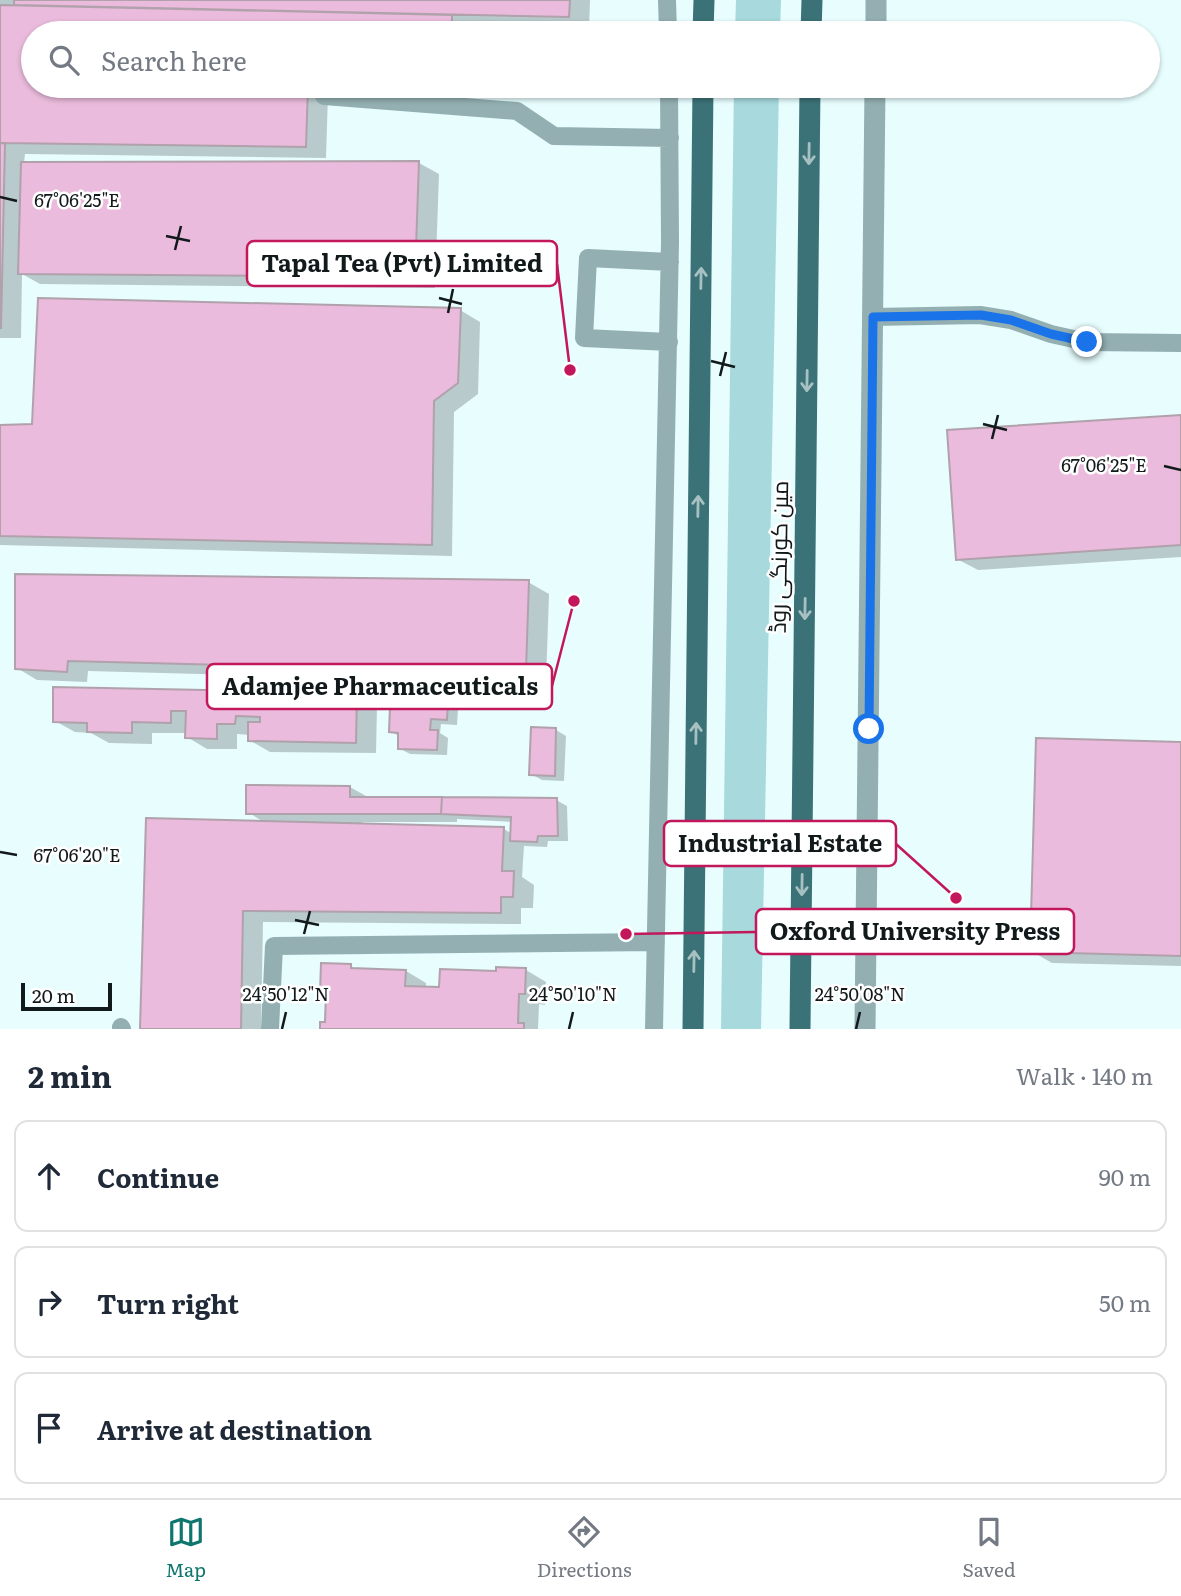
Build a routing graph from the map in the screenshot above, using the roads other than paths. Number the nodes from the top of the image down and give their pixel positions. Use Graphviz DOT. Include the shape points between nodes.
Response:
graph roads {
  1 [pos="667,0"];
  2 [pos="704,0"];
  3 [pos="812,0"];
  4 [pos="876,0"];
  5 [pos="668,21"];
  6 [pos="703,21"];
  7 [pos="811,21"];
  8 [pos="876,21"];
  9 [pos="350,98"];
  10 [pos="669,98"];
  11 [pos="703,98"];
  12 [pos="810,98"];
  13 [pos="875,98"];
  14 [pos="670,138"];
  15 [pos="670,262"];
  16 [pos="873,317"];
  17 [pos="668,342"];
  18 [pos="1181,343"];
  19 [pos="656,942"];
  20 [pos="270,1029"];
  21 [pos="654,1029"];
  22 [pos="693,1029"];
  23 [pos="800,1029"];
  24 [pos="865,1029"];
  1 -- 5 [label="lane"];
  2 -- 6 [label="main road"];
  3 -- 7 [label="main road"];
  4 -- 8 [label="street"];
  9 -- 14 [label="lane" via="517,111 554,136"];
  10 -- 14 [label="lane"];
  22 -- 11 [label="main road, one-way"];
  12 -- 23 [label="main road, مین کورنگی روڈ, one-way"];
  13 -- 16 [label="street"];
  14 -- 15 [label="lane"];
  15 -- 17 [label="lane"];
  15 -- 17 [label="lane" via="588,258 584,338"];
  16 -- 18 [label="lane" via="981,315 1087,342"];
  16 -- 24 [label="street"];
  17 -- 19 [label="lane"];
  19 -- 20 [label="lane" via="274,946"];
  19 -- 21 [label="lane"];
}
